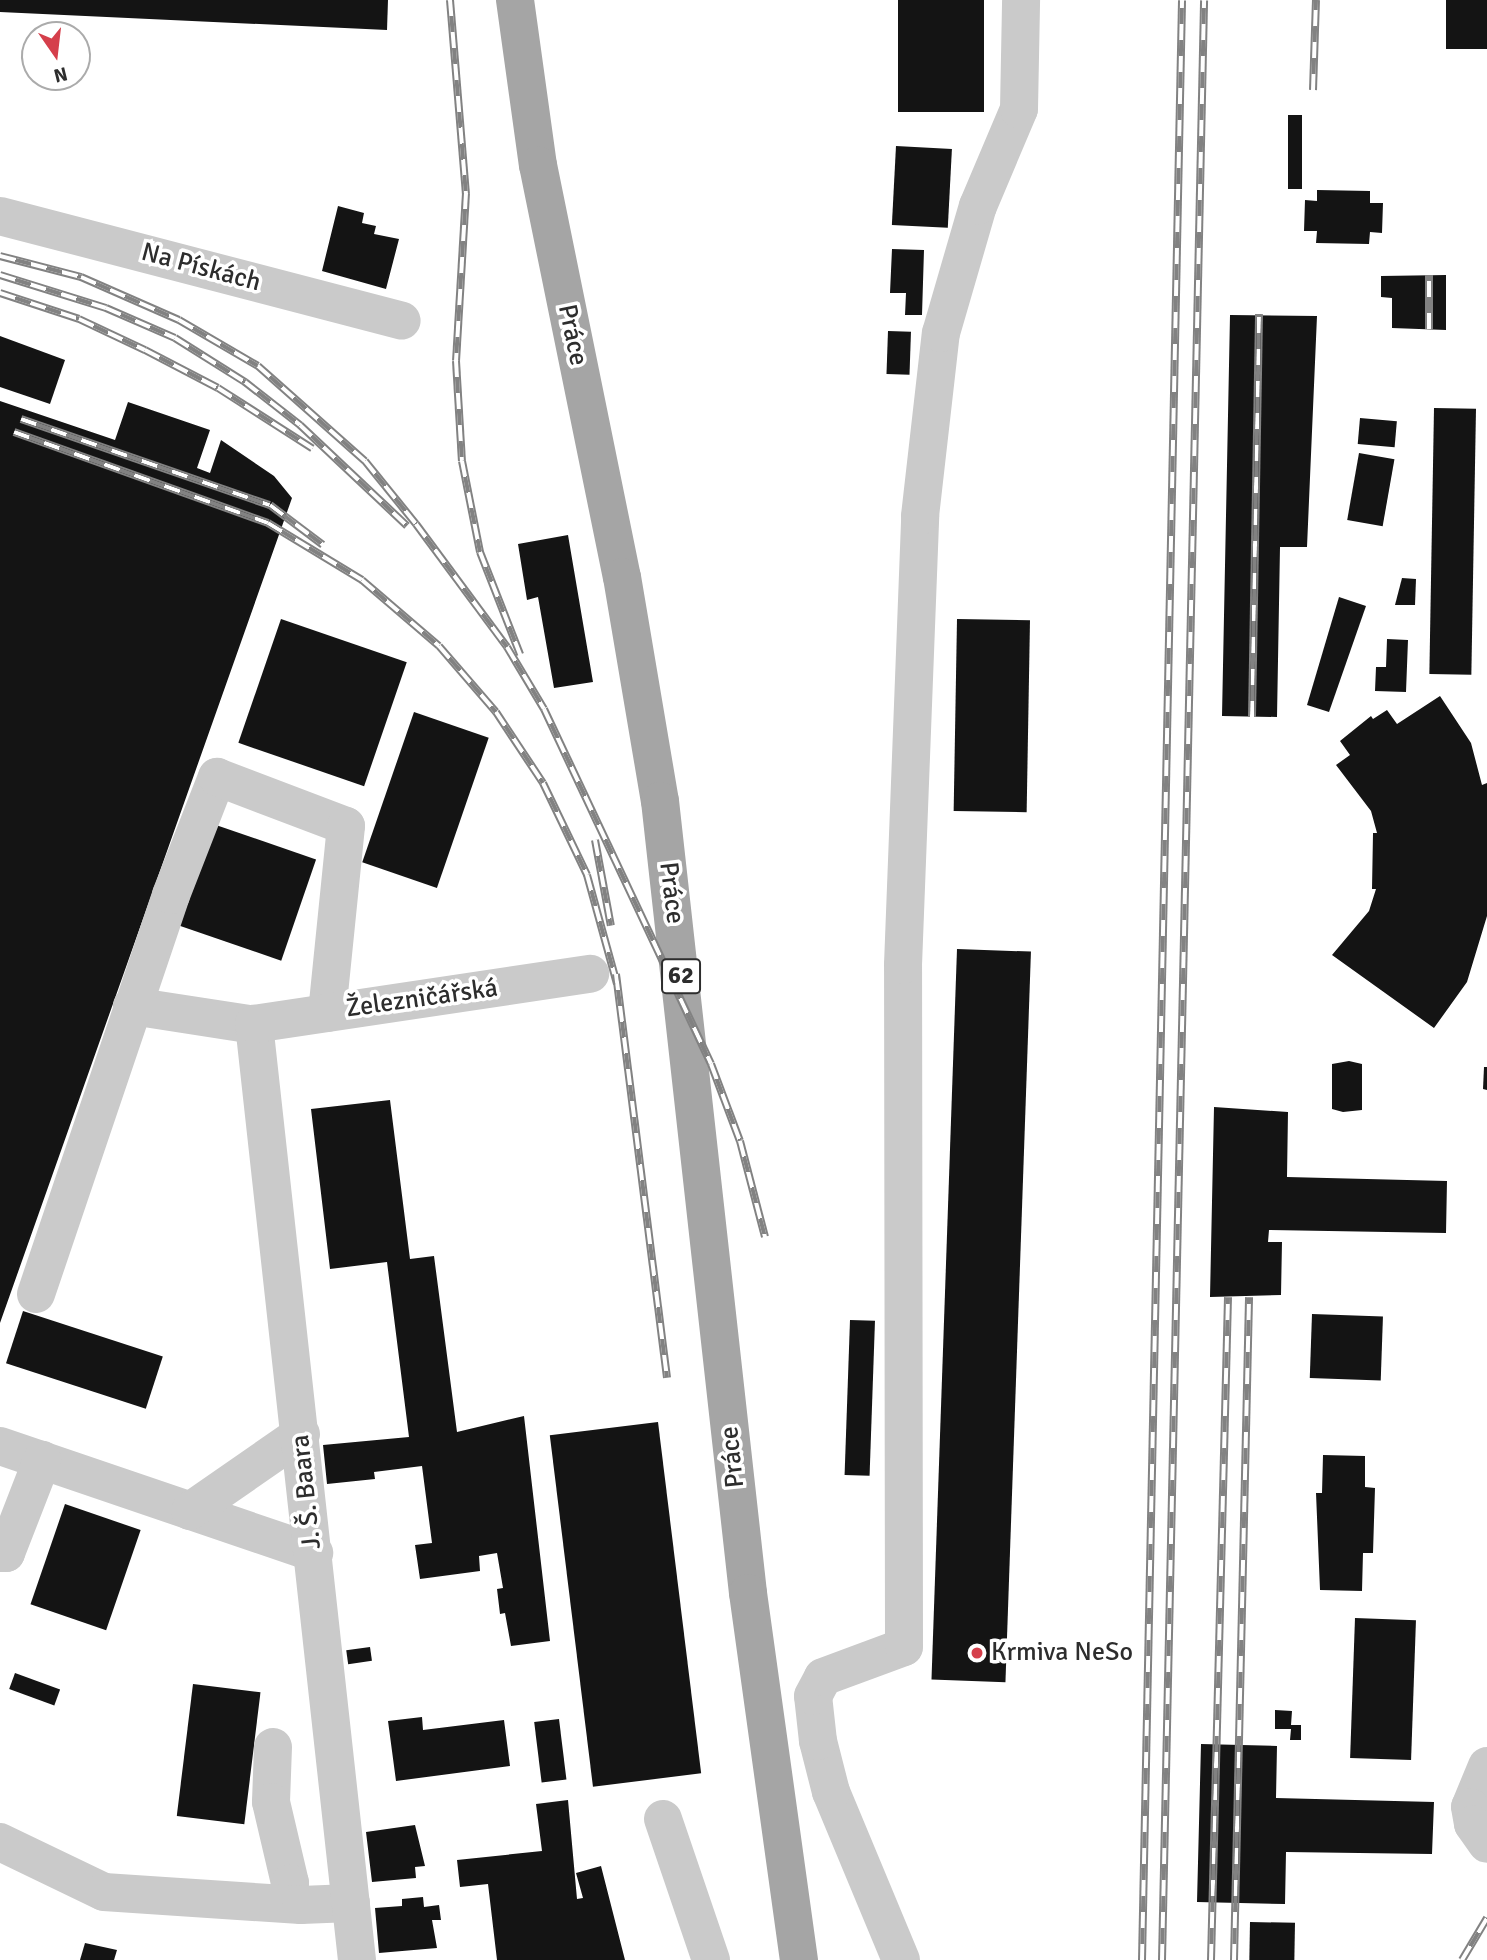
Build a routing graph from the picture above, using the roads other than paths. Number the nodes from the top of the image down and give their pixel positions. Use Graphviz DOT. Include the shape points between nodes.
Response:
graph roads {
  1 [pos="515,0"];
  2 [pos="1020,0"];
  3 [pos="0,216"];
  4 [pos="402,321"];
  5 [pos="590,974"];
  6 [pos="132,1006"];
  7 [pos="327,1013"];
  8 [pos="251,1024"];
  9 [pos="36,1294"];
  10 [pos="301,1434"];
  11 [pos="0,1446"];
  12 [pos="42,1460"];
  13 [pos="190,1511"];
  14 [pos="0,1553"];
  15 [pos="314,1553"];
  16 [pos="272,1747"];
  17 [pos="1487,1766"];
  18 [pos="663,1819"];
  19 [pos="0,1842"];
  20 [pos="1487,1844"];
  21 [pos="351,1903"];
  22 [pos="288,1904"];
  23 [pos="357,1960"];
  24 [pos="711,1960"];
  25 [pos="799,1960"];
  26 [pos="901,1960"];
  1 -- 25 [label="main road, Práce / 62" via="538,165 622,577 660,802 748,1593"];
  2 -- 26 [label="street" via="1019,109 978,206 941,333 920,516 903,965 904,1647 823,1678 813,1696 831,1792"];
  3 -- 4 [label="street, Na Pískách"];
  5 -- 7 [label="street, Železničářská"];
  6 -- 7 [label="street" via="216,777 346,826"];
  6 -- 8 [label="street, Železničářská"];
  6 -- 9 [label="street"];
  7 -- 8 [label="street, Železničářská"];
  8 -- 10 [label="street, J. Š. Baara"];
  10 -- 13 [label="street"];
  10 -- 15 [label="street, J. Š. Baara"];
  11 -- 12 [label="street"];
  12 -- 13 [label="street"];
  12 -- 14 [label="street" via="6,1553"];
  13 -- 15 [label="street"];
  15 -- 21 [label="street, J. Š. Baara"];
  16 -- 22 [label="street" via="271,1802 290,1883"];
  17 -- 20 [label="street" via="1470,1807"];
  18 -- 24 [label="street"];
  19 -- 22 [label="street" via="104,1892"];
  21 -- 22 [label="street"];
  21 -- 23 [label="street, J. Š. Baara"];
}
